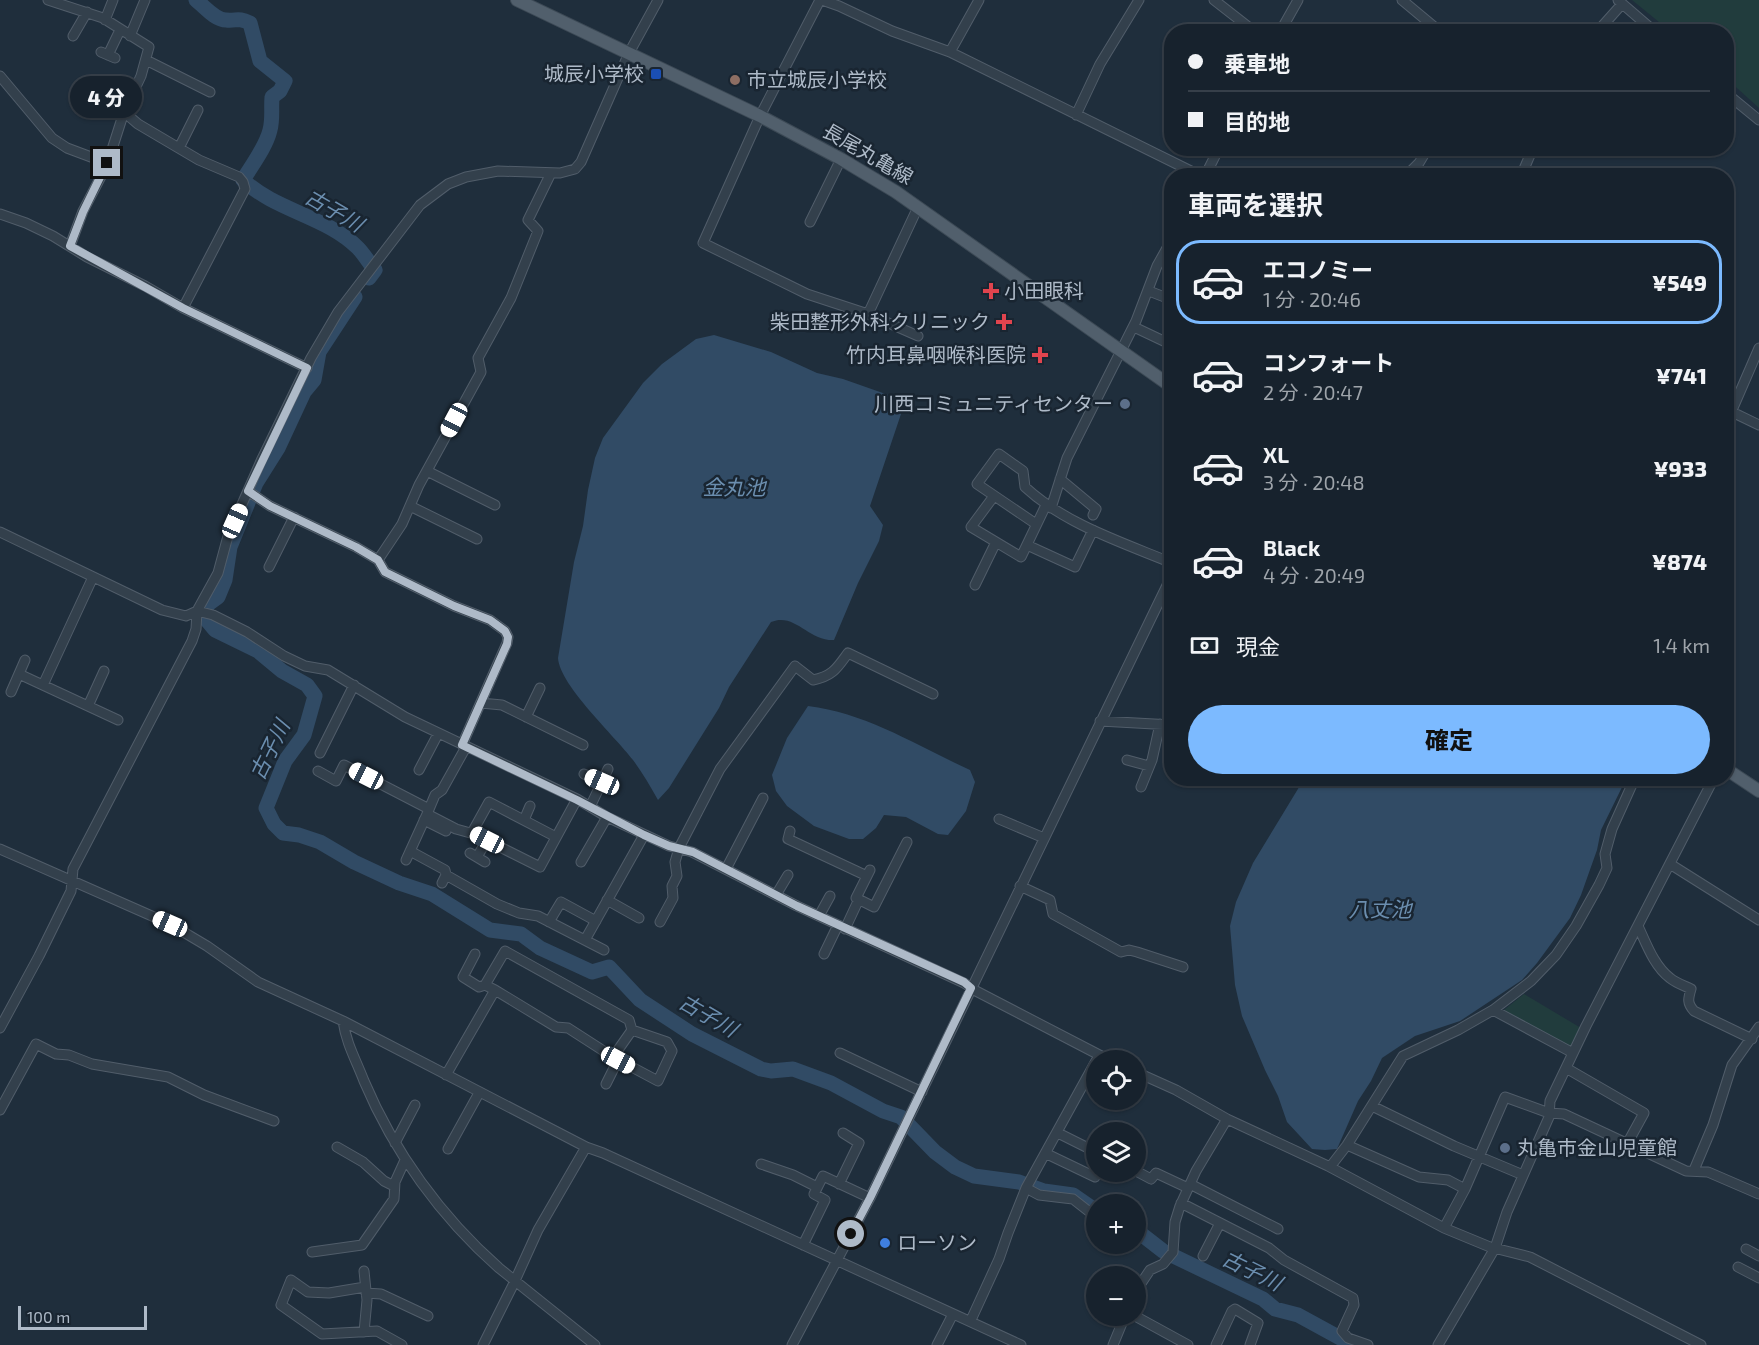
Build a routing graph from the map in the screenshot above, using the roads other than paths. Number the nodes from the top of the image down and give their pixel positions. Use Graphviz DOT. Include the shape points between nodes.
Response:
graph roads {
  1 [pos="48,0"];
  2 [pos="113,0"];
  3 [pos="145,0"];
  4 [pos="517,0"];
  5 [pos="658,0"];
  6 [pos="821,0"];
  7 [pos="979,0"];
  8 [pos="1139,0"];
  9 [pos="1214,0"];
  10 [pos="1298,0"];
  11 [pos="1402,0"];
  12 [pos="1620,2"];
  13 [pos="87,12"];
  14 [pos="105,20"];
  15 [pos="1245,24"];
  16 [pos="1284,24"];
  17 [pos="1431,24"];
  18 [pos="1603,24"];
  19 [pos="1646,24"];
  20 [pos="120,30"];
  21 [pos="73,36"];
  22 [pos="130,36"];
  23 [pos="950,51"];
  24 [pos="629,53"];
  25 [pos="108,55"];
  26 [pos="146,60"];
  27 [pos="0,76"];
  28 [pos="210,92"];
  29 [pos="1734,100"];
  30 [pos="198,110"];
  31 [pos="124,112"];
  32 [pos="1076,115"];
  33 [pos="760,116"];
  34 [pos="1759,120"];
  35 [pos="179,148"];
  36 [pos="1423,156"];
  37 [pos="841,159"];
  38 [pos="107,163"];
  39 [pos="1186,168"];
  40 [pos="1414,168"];
  41 [pos="551,173"];
  42 [pos="918,207"];
  43 [pos="0,214"];
  44 [pos="810,222"];
  45 [pos="70,246"];
  46 [pos="1164,253"];
  47 [pos="1149,291"];
  48 [pos="1164,297"];
  49 [pos="183,308"];
  50 [pos="868,314"];
  51 [pos="1134,327"];
  52 [pos="918,336"];
  53 [pos="1164,341"];
  54 [pos="1759,348"];
  55 [pos="1122,352"];
  56 [pos="307,368"];
  57 [pos="1164,381"];
  58 [pos="1734,407"];
  59 [pos="1734,413"];
  60 [pos="1759,425"];
  61 [pos="427,471"];
  62 [pos="1060,479"];
  63 [pos="248,491"];
  64 [pos="994,496"];
  65 [pos="495,505"];
  66 [pos="410,506"];
  67 [pos="1048,507"];
  68 [pos="1094,515"];
  69 [pos="294,517"];
  70 [pos="1036,524"];
  71 [pos="1093,530"];
  72 [pos="0,532"];
  73 [pos="477,539"];
  74 [pos="996,542"];
  75 [pos="1026,545"];
  76 [pos="378,560"];
  77 [pos="1164,560"];
  78 [pos="269,567"];
  79 [pos="93,577"];
  80 [pos="975,585"];
  81 [pos="1164,591"];
  82 [pos="199,611"];
  83 [pos="785,659"];
  84 [pos="25,660"];
  85 [pos="795,666"];
  86 [pos="104,671"];
  87 [pos="19,674"];
  88 [pos="43,685"];
  89 [pos="354,686"];
  90 [pos="540,688"];
  91 [pos="11,692"];
  92 [pos="933,694"];
  93 [pos="481,703"];
  94 [pos="88,706"];
  95 [pos="526,717"];
  96 [pos="117,720"];
  97 [pos="1100,721"];
  98 [pos="1160,724"];
  99 [pos="1164,724"];
  100 [pos="438,734"];
  101 [pos="583,745"];
  102 [pos="464,746"];
  103 [pos="320,753"];
  104 [pos="1127,760"];
  105 [pos="1149,766"];
  106 [pos="418,770"];
  107 [pos="608,770"];
  108 [pos="318,771"];
  109 [pos="584,774"];
  110 [pos="1734,774"];
  111 [pos="602,782"];
  112 [pos="1631,786"];
  113 [pos="1710,786"];
  114 [pos="1141,787"];
  115 [pos="1759,791"];
  116 [pos="763,798"];
  117 [pos="577,800"];
  118 [pos="530,806"];
  119 [pos="590,807"];
  120 [pos="426,814"];
  121 [pos="607,817"];
  122 [pos="999,819"];
  123 [pos="524,820"];
  124 [pos="446,831"];
  125 [pos="790,831"];
  126 [pos="474,834"];
  127 [pos="644,835"];
  128 [pos="556,837"];
  129 [pos="1044,838"];
  130 [pos="487,840"];
  131 [pos="907,842"];
  132 [pos="0,849"];
  133 [pos="679,849"];
  134 [pos="477,857"];
  135 [pos="582,862"];
  136 [pos="1670,864"];
  137 [pos="726,869"];
  138 [pos="788,875"];
  139 [pos="72,880"];
  140 [pos="1020,886"];
  141 [pos="776,895"];
  142 [pos="830,896"];
  143 [pos="859,899"];
  144 [pos="607,900"];
  145 [pos="819,916"];
  146 [pos="639,918"];
  147 [pos="1759,920"];
  148 [pos="596,921"];
  149 [pos="549,922"];
  150 [pos="660,922"];
  151 [pos="1638,926"];
  152 [pos="842,927"];
  153 [pos="585,940"];
  154 [pos="604,950"];
  155 [pos="475,954"];
  156 [pos="824,954"];
  157 [pos="1183,967"];
  158 [pos="485,985"];
  159 [pos="971,988"];
  160 [pos="495,990"];
  161 [pos="1493,1010"];
  162 [pos="2,1017"];
  163 [pos="342,1021"];
  164 [pos="1759,1027"];
  165 [pos="0,1028"];
  166 [pos="632,1030"];
  167 [pos="1752,1040"];
  168 [pos="1086,1052"];
  169 [pos="840,1053"];
  170 [pos="1573,1053"];
  171 [pos="615,1058"];
  172 [pos="1566,1068"];
  173 [pos="446,1076"];
  174 [pos="1146,1076"];
  175 [pos="1086,1079"];
  176 [pos="606,1084"];
  177 [pos="922,1092"];
  178 [pos="479,1093"];
  179 [pos="415,1105"];
  180 [pos="1372,1106"];
  181 [pos="0,1110"];
  182 [pos="1549,1113"];
  183 [pos="1227,1119"];
  184 [pos="274,1121"];
  185 [pos="843,1133"];
  186 [pos="1058,1133"];
  187 [pos="395,1143"];
  188 [pos="1627,1144"];
  189 [pos="1347,1145"];
  190 [pos="337,1147"];
  191 [pos="586,1147"];
  192 [pos="1086,1147"];
  193 [pos="448,1149"];
  194 [pos="1047,1154"];
  195 [pos="1479,1156"];
  196 [pos="405,1160"];
  197 [pos="761,1164"];
  198 [pos="1330,1167"];
  199 [pos="1694,1170"];
  200 [pos="1086,1173"];
  201 [pos="1523,1175"];
  202 [pos="1146,1177"];
  203 [pos="839,1184"];
  204 [pos="1028,1185"];
  205 [pos="394,1186"];
  206 [pos="1189,1186"];
  207 [pos="818,1187"];
  208 [pos="1465,1189"];
  209 [pos="1759,1194"];
  210 [pos="870,1198"];
  211 [pos="1181,1203"];
  212 [pos="1086,1209"];
  213 [pos="1220,1223"];
  214 [pos="1444,1228"];
  215 [pos="1278,1229"];
  216 [pos="802,1245"];
  217 [pos="1495,1248"];
  218 [pos="1746,1249"];
  219 [pos="312,1251"];
  220 [pos="1203,1256"];
  221 [pos="1759,1256"];
  222 [pos="836,1260"];
  223 [pos="1738,1267"];
  224 [pos="364,1271"];
  225 [pos="1146,1275"];
  226 [pos="1759,1278"];
  227 [pos="515,1280"];
  228 [pos="365,1290"];
  229 [pos="953,1314"];
  230 [pos="428,1316"];
  231 [pos="971,1320"];
  232 [pos="1146,1322"];
  233 [pos="1121,1326"];
  234 [pos="363,1332"];
  235 [pos="402,1345"];
  236 [pos="483,1345"];
  237 [pos="595,1345"];
  238 [pos="792,1345"];
  239 [pos="937,1345"];
  240 [pos="1022,1345"];
  241 [pos="1113,1345"];
  242 [pos="1188,1345"];
  243 [pos="1216,1345"];
  244 [pos="1250,1345"];
  245 [pos="1368,1345"];
  246 [pos="1438,1345"];
  247 [pos="1701,1345"];
  1 -- 13 [label="street"];
  2 -- 14 [label="street"];
  3 -- 22 [label="street"];
  4 -- 24 [label="main road, 長尾丸亀線"];
  5 -- 24 [label="street"];
  6 -- 23 [label="street"];
  6 -- 33 [label="street"];
  7 -- 23 [label="street"];
  8 -- 32 [label="street" via="1100,64"];
  9 -- 15 [label="street"];
  10 -- 16 [label="street"];
  11 -- 17 [label="street"];
  12 -- 18 [label="street"];
  12 -- 19 [label="street"];
  13 -- 14 [label="street"];
  13 -- 21 [label="street"];
  14 -- 20 [label="street"];
  20 -- 22 [label="street"];
  20 -- 25 [label="street"];
  22 -- 26 [label="street" via="149,47"];
  23 -- 32 [label="street"];
  24 -- 33 [label="main road, 長尾丸亀線"];
  24 -- 41 [label="street" via="581,162 570,172"];
  26 -- 28 [label="street"];
  26 -- 31 [label="street"];
  27 -- 38 [label="street" via="52,138"];
  29 -- 34 [label="street"];
  30 -- 35 [label="street"];
  31 -- 35 [label="street"];
  31 -- 38 [label="street"];
  32 -- 39 [label="street"];
  33 -- 37 [label="main road, 長尾丸亀線"];
  33 -- 50 [label="street" via="703,243 807,294"];
  35 -- 49 [label="street" via="239,177 245,189"];
  36 -- 40 [label="street"];
  37 -- 42 [label="main road, 長尾丸亀線"];
  37 -- 44 [label="street"];
  38 -- 45 [label="street"];
  41 -- 56 [label="street" via="498,171 466,177 434,193 420,205 338,312"];
  41 -- 61 [label="street" via="528,220 538,231 511,298 478,358 481,372"];
  42 -- 50 [label="street"];
  42 -- 55 [label="main road, 長尾丸亀線"];
  43 -- 45 [label="street" via="26,222"];
  45 -- 49 [label="street"];
  46 -- 47 [label="street"];
  47 -- 48 [label="street"];
  47 -- 51 [label="street"];
  49 -- 56 [label="street"];
  50 -- 52 [label="street"];
  51 -- 53 [label="street"];
  51 -- 55 [label="street"];
  54 -- 58 [label="street"];
  55 -- 57 [label="main road, 長尾丸亀線"];
  55 -- 62 [label="street"];
  56 -- 63 [label="street"];
  59 -- 60 [label="street"];
  61 -- 65 [label="street"];
  61 -- 66 [label="street"];
  62 -- 67 [label="street"];
  62 -- 68 [label="street" via="1096,509"];
  63 -- 69 [label="street"];
  63 -- 82 [label="street" via="228,536 218,573"];
  64 -- 67 [label="street" via="977,484 999,454 1023,471 1025,487"];
  64 -- 70 [label="street"];
  64 -- 74 [label="street" via="971,527"];
  66 -- 73 [label="street"];
  66 -- 76 [label="street"];
  67 -- 70 [label="street"];
  67 -- 71 [label="street"];
  69 -- 76 [label="street"];
  69 -- 78 [label="street"];
  70 -- 75 [label="street"];
  71 -- 75 [label="street" via="1076,567"];
  71 -- 77 [label="street"];
  72 -- 79 [label="street"];
  74 -- 75 [label="street" via="1021,557"];
  74 -- 80 [label="street"];
  76 -- 93 [label="street" via="385,572 490,620 505,631 507,644"];
  79 -- 82 [label="street" via="162,610 186,616"];
  79 -- 88 [label="street"];
  81 -- 97 [label="street"];
  82 -- 89 [label="street" via="247,632 284,656 305,666 328,670"];
  82 -- 139 [label="street" via="192,641 73,869"];
  83 -- 85 [label="street"];
  84 -- 87 [label="street"];
  85 -- 92 [label="street" via="813,680 827,677 848,653"];
  85 -- 133 [label="street" via="720,769"];
  86 -- 94 [label="street"];
  87 -- 88 [label="street"];
  87 -- 91 [label="street"];
  88 -- 94 [label="street"];
  89 -- 100 [label="street"];
  89 -- 103 [label="street"];
  90 -- 95 [label="street"];
  93 -- 95 [label="street" via="502,705"];
  93 -- 102 [label="street"];
  94 -- 96 [label="street"];
  95 -- 101 [label="street"];
  97 -- 98 [label="street"];
  97 -- 129 [label="street"];
  98 -- 99 [label="street"];
  98 -- 105 [label="street"];
  100 -- 102 [label="street"];
  100 -- 106 [label="street"];
  102 -- 117 [label="street"];
  102 -- 120 [label="street"];
  104 -- 105 [label="street"];
  105 -- 114 [label="street"];
  107 -- 111 [label="street"];
  108 -- 120 [label="street" via="336,781 344,765"];
  109 -- 111 [label="street"];
  110 -- 115 [label="main road"];
  111 -- 119 [label="street"];
  112 -- 161 [label="street" via="1612,829 1605,854 1607,868 1576,926 1556,955"];
  113 -- 136 [label="street"];
  116 -- 137 [label="street"];
  117 -- 119 [label="street"];
  117 -- 128 [label="street"];
  118 -- 123 [label="street"];
  119 -- 121 [label="street"];
  120 -- 124 [label="street"];
  120 -- 126 [label="street"];
  120 -- 149 [label="street" via="408,855 445,870 444,879 497,904"];
  121 -- 127 [label="street"];
  121 -- 135 [label="street"];
  122 -- 129 [label="street"];
  123 -- 126 [label="street" via="489,802"];
  123 -- 128 [label="street"];
  125 -- 143 [label="street" via="788,839 868,873 856,898"];
  126 -- 130 [label="street"];
  127 -- 133 [label="street"];
  127 -- 144 [label="street"];
  128 -- 130 [label="street" via="540,867"];
  129 -- 140 [label="street"];
  130 -- 134 [label="street"];
  131 -- 143 [label="street" via="874,907"];
  132 -- 139 [label="street"];
  133 -- 137 [label="street"];
  133 -- 150 [label="street" via="673,897"];
  136 -- 147 [label="street"];
  136 -- 151 [label="street"];
  137 -- 141 [label="street"];
  138 -- 141 [label="street"];
  139 -- 162 [label="street" via="63,909"];
  139 -- 163 [label="street" via="170,924 258,982"];
  140 -- 157 [label="street" via="1050,900 1053,914 1120,951 1137,952"];
  140 -- 159 [label="street"];
  141 -- 145 [label="street"];
  142 -- 145 [label="street"];
  143 -- 152 [label="street"];
  144 -- 146 [label="street"];
  144 -- 148 [label="street"];
  145 -- 152 [label="street"];
  148 -- 149 [label="street" via="561,902"];
  148 -- 153 [label="street"];
  149 -- 153 [label="street"];
  151 -- 167 [label="street" via="1665,974 1691,989 1688,1000 1694,1011"];
  151 -- 170 [label="street"];
  152 -- 156 [label="street"];
  152 -- 159 [label="street"];
  153 -- 154 [label="street"];
  155 -- 158 [label="street" via="463,977 479,987"];
  158 -- 160 [label="street"];
  158 -- 166 [label="street" via="505,951 629,1020"];
  159 -- 168 [label="street"];
  159 -- 177 [label="street"];
  160 -- 171 [label="street"];
  160 -- 173 [label="street"];
  161 -- 170 [label="street"];
  161 -- 180 [label="street" via="1403,1056"];
  162 -- 165 [label="street"];
  163 -- 173 [label="street"];
  163 -- 187 [label="street" via="346,1041"];
  164 -- 167 [label="street"];
  166 -- 171 [label="street"];
  166 -- 171 [label="street" via="668,1042 672,1051 658,1081"];
  167 -- 199 [label="street" via="1732,1065"];
  169 -- 177 [label="street"];
  170 -- 172 [label="street"];
  171 -- 176 [label="street"];
  172 -- 182 [label="street" via="1550,1101"];
  172 -- 188 [label="street" via="1644,1113"];
  173 -- 178 [label="street"];
  174 -- 183 [label="street"];
  175 -- 186 [label="street"];
  177 -- 210 [label="street"];
  178 -- 191 [label="street"];
  178 -- 193 [label="street"];
  179 -- 187 [label="street"];
  180 -- 189 [label="street"];
  180 -- 195 [label="street"];
  181 -- 184 [label="street" via="36,1044 92,1064 168,1077"];
  182 -- 188 [label="street" via="1564,1114"];
  182 -- 195 [label="street" via="1505,1097"];
  182 -- 201 [label="street"];
  183 -- 198 [label="street"];
  183 -- 206 [label="street"];
  185 -- 203 [label="street" via="859,1143"];
  186 -- 192 [label="street"];
  186 -- 194 [label="street"];
  187 -- 196 [label="street"];
  188 -- 199 [label="street" via="1686,1171"];
  189 -- 198 [label="street"];
  189 -- 208 [label="street" via="1419,1177 1449,1180"];
  190 -- 205 [label="street"];
  191 -- 216 [label="street"];
  191 -- 227 [label="street" via="538,1230"];
  194 -- 200 [label="street"];
  194 -- 204 [label="street"];
  195 -- 201 [label="street"];
  195 -- 208 [label="street"];
  196 -- 205 [label="street"];
  196 -- 227 [label="street" via="454,1222"];
  197 -- 207 [label="street"];
  198 -- 214 [label="street"];
  199 -- 209 [label="street"];
  201 -- 217 [label="street"];
  202 -- 206 [label="street" via="1150,1179 1156,1173"];
  203 -- 207 [label="street" via="823,1176"];
  203 -- 210 [label="street"];
  204 -- 212 [label="street" via="1039,1195 1073,1199"];
  204 -- 231 [label="street"];
  205 -- 219 [label="street" via="394,1199 362,1245"];
  206 -- 211 [label="street"];
  206 -- 215 [label="street"];
  207 -- 216 [label="street" via="814,1194 825,1200"];
  208 -- 214 [label="street"];
  210 -- 222 [label="street"];
  211 -- 213 [label="street"];
  211 -- 225 [label="street" via="1172,1254"];
  213 -- 220 [label="street"];
  213 -- 245 [label="street" via="1353,1298 1354,1305 1342,1331 1348,1338"];
  214 -- 217 [label="street"];
  216 -- 222 [label="street"];
  217 -- 246 [label="street"];
  217 -- 247 [label="street" via="1530,1257"];
  218 -- 221 [label="street"];
  222 -- 229 [label="street"];
  222 -- 238 [label="street"];
  223 -- 226 [label="street"];
  224 -- 228 [label="street"];
  227 -- 236 [label="street"];
  227 -- 237 [label="street"];
  228 -- 230 [label="street" via="381,1293"];
  228 -- 234 [label="street"];
  228 -- 234 [label="street" via="309,1292 291,1280 280,1305 322,1334"];
  229 -- 231 [label="street"];
  229 -- 239 [label="street"];
  231 -- 240 [label="street"];
  232 -- 242 [label="street"];
  233 -- 241 [label="street"];
  234 -- 235 [label="street" via="378,1331"];
  243 -- 244 [label="street" via="1235,1309 1258,1323"];
}
